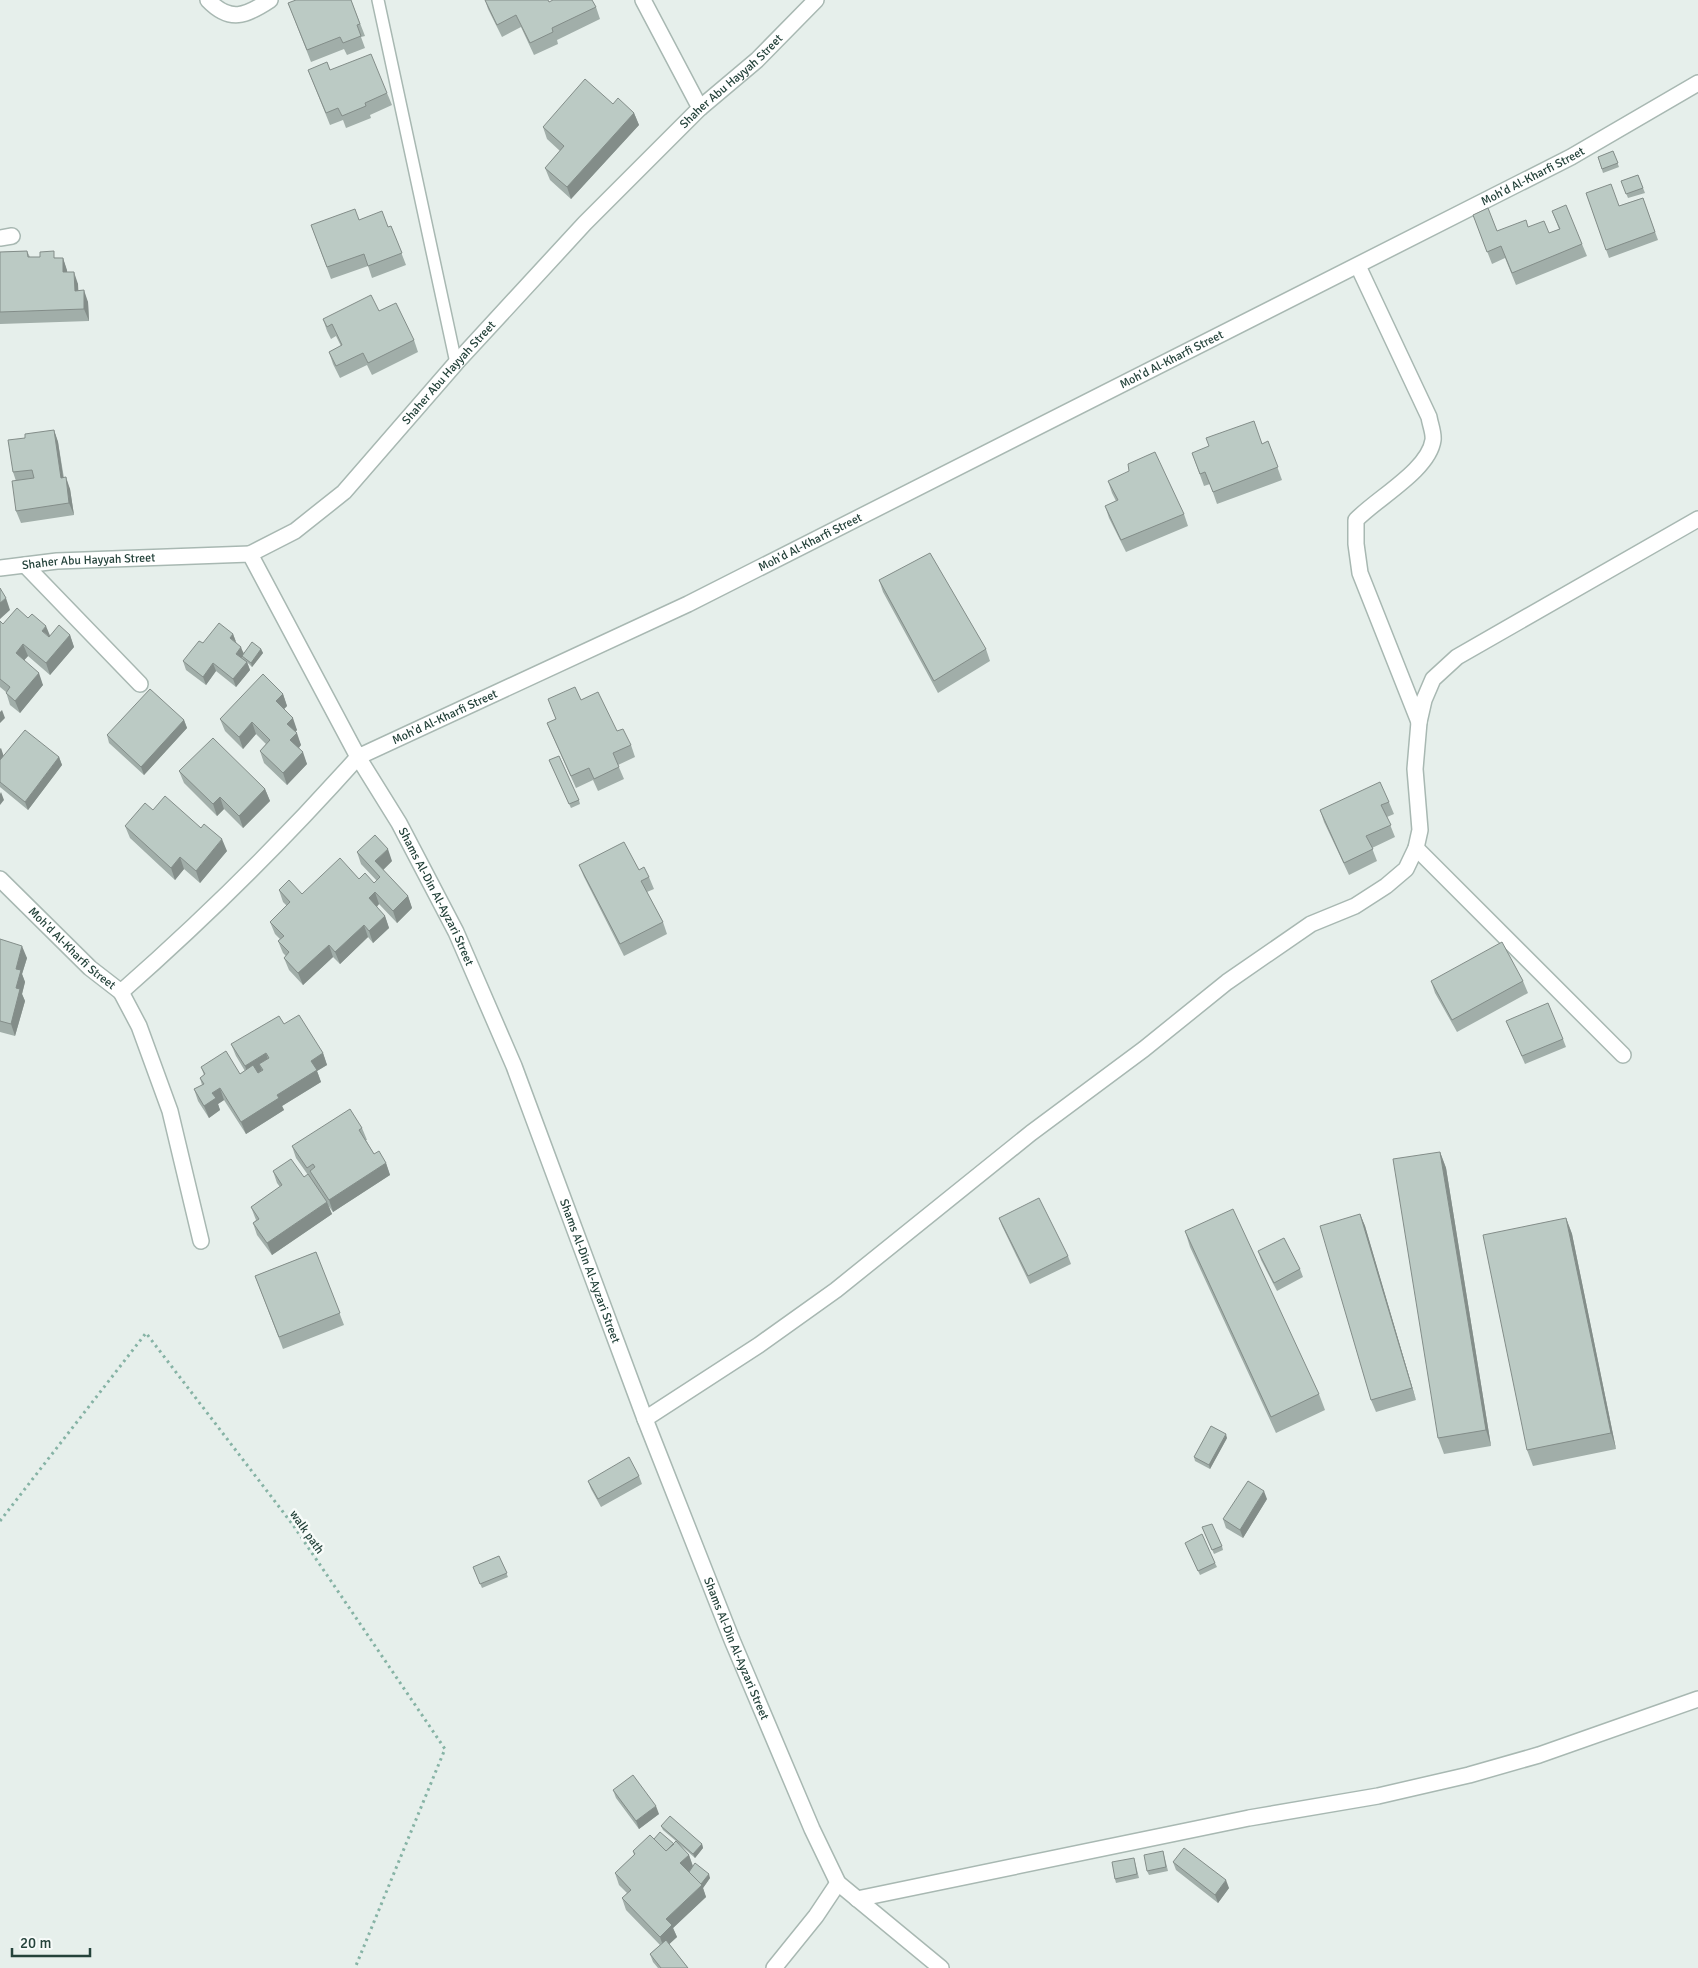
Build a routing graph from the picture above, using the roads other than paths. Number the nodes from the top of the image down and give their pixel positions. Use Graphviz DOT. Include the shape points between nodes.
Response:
graph roads {
  1 [pos="208,0"];
  2 [pos="270,0"];
  3 [pos="378,0"];
  4 [pos="643,0"];
  5 [pos="816,0"];
  6 [pos="1698,83"];
  7 [pos="700,108"];
  8 [pos="1358,266"];
  9 [pos="456,363"];
  10 [pos="1698,520"];
  11 [pos="250,554"];
  12 [pos="25,565"];
  13 [pos="0,568"];
  14 [pos="140,684"];
  15 [pos="1418,722"];
  16 [pos="358,757"];
  17 [pos="1416,848"];
  18 [pos="0,880"];
  19 [pos="121,992"];
  20 [pos="1623,1056"];
  21 [pos="201,1241"];
  22 [pos="645,1419"];
  23 [pos="1698,1700"];
  24 [pos="838,1883"];
  25 [pos="857,1899"];
  26 [pos="774,1968"];
  27 [pos="941,1968"];
  1 -- 2 [label="street" via="216,9 238,16 252,12"];
  3 -- 9 [label="lane"];
  4 -- 7 [label="street"];
  5 -- 7 [label="street, Shaher Abu Hayyah Street" via="757,60"];
  6 -- 8 [label="street, Moh'd Al-Kharfi Street" via="1572,157"];
  7 -- 9 [label="street, Shaher Abu Hayyah Street" via="585,223"];
  8 -- 15 [label="street" via="1429,417 1433,438 1428,457 1356,520 1360,573"];
  8 -- 16 [label="street, Moh'd Al-Kharfi Street" via="688,604"];
  9 -- 11 [label="street, Shaher Abu Hayyah Street" via="344,492 295,531"];
  10 -- 15 [label="street" via="1457,657 1433,679"];
  11 -- 12 [label="street, Shaher Abu Hayyah Street"];
  11 -- 16 [label="street, Shams Al-Din Al-Ayzari Street"];
  12 -- 13 [label="street, Shaher Abu Hayyah Street"];
  12 -- 14 [label="street"];
  15 -- 17 [label="street" via="1414,769 1420,830"];
  16 -- 19 [label="street, Moh'd Al-Kharfi Street" via="317,803 194,926"];
  16 -- 22 [label="street, Shams Al-Din Al-Ayzari Street" via="399,823 456,932 511,1057"];
  17 -- 20 [label="street"];
  17 -- 22 [label="street" via="1406,869 1386,886 1355,906 1311,924 1227,982 1144,1050 1031,1133 836,1290 760,1345"];
  18 -- 19 [label="street, Moh'd Al-Kharfi Street" via="90,968"];
  19 -- 21 [label="street" via="139,1026 170,1111"];
  22 -- 24 [label="street, Shams Al-Din Al-Ayzari Street" via="732,1640"];
  23 -- 25 [label="street" via="1539,1755 1469,1775 1378,1796 1249,1818"];
  24 -- 25 [label="street, Shams Al-Din Al-Ayzari Street"];
  24 -- 26 [label="street"];
  25 -- 27 [label="street, Shams Al-Din Al-Ayzari Street"];
}
